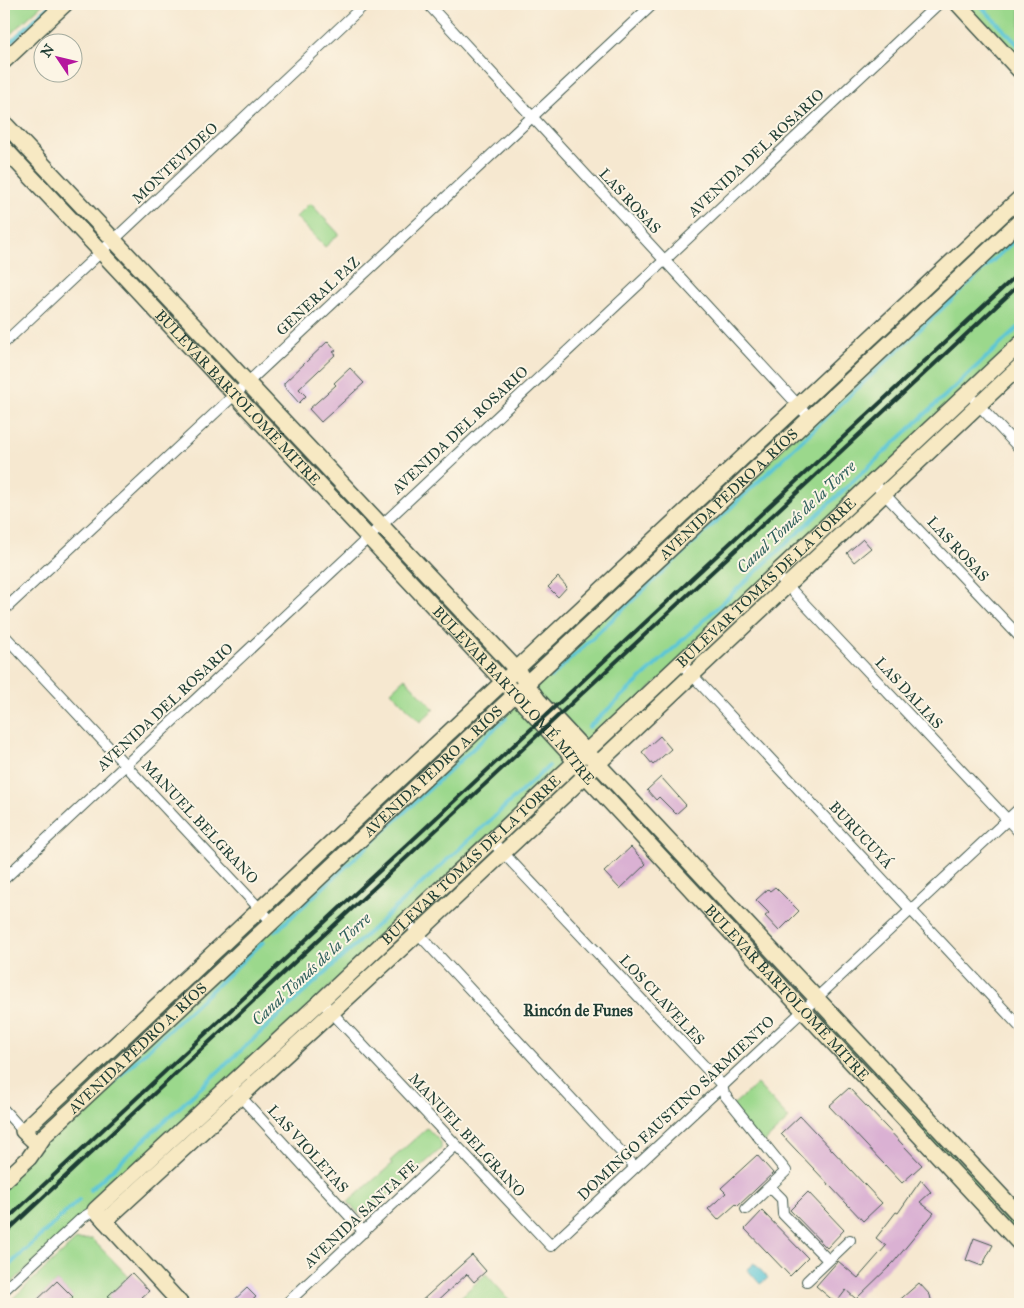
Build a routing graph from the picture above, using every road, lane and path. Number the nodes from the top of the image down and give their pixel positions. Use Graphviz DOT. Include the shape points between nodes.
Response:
graph roads {
  1 [pos="65,4"];
  2 [pos="365,4"];
  3 [pos="428,4"];
  4 [pos="653,4"];
  5 [pos="938,4"];
  6 [pos="958,4"];
  7 [pos="4,61"];
  8 [pos="1020,71"];
  9 [pos="532,117"];
  10 [pos="4,123"];
  11 [pos="4,148"];
  12 [pos="1020,198"];
  13 [pos="1020,221"];
  14 [pos="114,241"];
  15 [pos="101,252"];
  16 [pos="664,260"];
  17 [pos="4,343"];
  18 [pos="1020,344"];
  19 [pos="1020,366"];
  20 [pos="247,383"];
  21 [pos="967,393"];
  22 [pos="234,394"];
  23 [pos="978,405"];
  24 [pos="798,406"];
  25 [pos="810,418"];
  26 [pos="1020,449"];
  27 [pos="873,482"];
  28 [pos="884,493"];
  29 [pos="381,525"];
  30 [pos="368,537"];
  31 [pos="782,579"];
  32 [pos="4,610"];
  33 [pos="4,635"];
  34 [pos="1020,637"];
  35 [pos="686,669"];
  36 [pos="517,670"];
  37 [pos="504,682"];
  38 [pos="527,683"];
  39 [pos="515,694"];
  40 [pos="586,751"];
  41 [pos="575,762"];
  42 [pos="598,762"];
  43 [pos="126,764"];
  44 [pos="584,774"];
  45 [pos="1020,808"];
  46 [pos="1007,820"];
  47 [pos="1020,833"];
  48 [pos="497,846"];
  49 [pos="4,879"];
  50 [pos="261,909"];
  51 [pos="910,910"];
  52 [pos="406,921"];
  53 [pos="272,922"];
  54 [pos="418,933"];
  55 [pos="816,997"];
  56 [pos="321,1001"];
  57 [pos="803,1010"];
  58 [pos="332,1013"];
  59 [pos="1020,1027"];
  60 [pos="722,1085"];
  61 [pos="235,1091"];
  62 [pos="4,1110"];
  63 [pos="24,1131"];
  64 [pos="38,1145"];
  65 [pos="456,1145"];
  66 [pos="635,1167"];
  67 [pos="4,1182"];
  68 [pos="770,1187"];
  69 [pos="746,1209"];
  70 [pos="88,1214"];
  71 [pos="1020,1216"];
  72 [pos="105,1221"];
  73 [pos="364,1232"];
  74 [pos="850,1240"];
  75 [pos="1020,1244"];
  76 [pos="551,1246"];
  77 [pos="828,1260"];
  78 [pos="807,1281"];
  79 [pos="4,1290"];
  80 [pos="181,1304"];
  81 [pos="286,1304"];
  1 -- 7 [label="main road"];
  2 -- 14 [label="street, MONTEVIDEO"];
  3 -- 9 [label="street, LAS ROSAS"];
  4 -- 9 [label="street, GENERAL PAZ"];
  5 -- 16 [label="street, AVENIDA DEL ROSARIO"];
  6 -- 8 [label="main road"];
  9 -- 16 [label="street, LAS ROSAS"];
  9 -- 20 [label="street, GENERAL PAZ"];
  10 -- 14 [label="main road, BULEVAR BARTOLOMÉ MITRE"];
  11 -- 15 [label="main road, BULEVAR BARTOLOMÉ MITRE"];
  12 -- 24 [label="main road, AVENIDA PEDRO A. RÍOS"];
  13 -- 25 [label="main road, AVENIDA PEDRO A. RÍOS"];
  14 -- 15 [label="street, MONTEVIDEO"];
  14 -- 20 [label="main road, BULEVAR BARTOLOMÉ MITRE"];
  15 -- 17 [label="street, MONTEVIDEO"];
  15 -- 22 [label="main road, BULEVAR BARTOLOMÉ MITRE"];
  16 -- 24 [label="street, LAS ROSAS"];
  16 -- 29 [label="street, AVENIDA DEL ROSARIO"];
  18 -- 21 [label="main road, BULEVAR TOMÁS DE LA TORRE"];
  19 -- 23 [label="main road, BULEVAR TOMÁS DE LA TORRE"];
  20 -- 22 [label="street, GENERAL PAZ"];
  20 -- 29 [label="main road, BULEVAR BARTOLOMÉ MITRE"];
  21 -- 23 [label="street"];
  21 -- 27 [label="main road, BULEVAR TOMÁS DE LA TORRE"];
  22 -- 30 [label="main road, BULEVAR BARTOLOMÉ MITRE"];
  22 -- 32 [label="street, GENERAL PAZ"];
  23 -- 26 [label="street"];
  23 -- 28 [label="main road, BULEVAR TOMÁS DE LA TORRE"];
  24 -- 25 [label="street, LAS ROSAS"];
  24 -- 36 [label="main road, AVENIDA PEDRO A. RÍOS"];
  25 -- 38 [label="main road, AVENIDA PEDRO A. RÍOS"];
  27 -- 28 [label="street, LAS ROSAS"];
  27 -- 31 [label="main road, BULEVAR TOMÁS DE LA TORRE"];
  28 -- 31 [label="main road, BULEVAR TOMÁS DE LA TORRE"];
  28 -- 34 [label="street, LAS ROSAS"];
  29 -- 30 [label="street, AVENIDA DEL ROSARIO"];
  29 -- 36 [label="main road, BULEVAR BARTOLOMÉ MITRE"];
  30 -- 37 [label="main road, BULEVAR BARTOLOMÉ MITRE"];
  30 -- 43 [label="street, AVENIDA DEL ROSARIO"];
  31 -- 35 [label="main road, BULEVAR TOMÁS DE LA TORRE"];
  31 -- 46 [label="street, LAS DALIAS"];
  33 -- 43 [label="street, MANUEL BELGRANO"];
  35 -- 40 [label="main road, BULEVAR TOMÁS DE LA TORRE"];
  35 -- 42 [label="main road, BULEVAR TOMÁS DE LA TORRE"];
  35 -- 51 [label="street, BURUCUYÁ"];
  36 -- 37 [label="main road, AVENIDA PEDRO A. RÍOS"];
  36 -- 38 [label="main road, BULEVAR BARTOLOMÉ MITRE"];
  37 -- 39 [label="main road, BULEVAR BARTOLOMÉ MITRE"];
  37 -- 50 [label="main road, AVENIDA PEDRO A. RÍOS"];
  38 -- 39 [label="main road, AVENIDA PEDRO A. RÍOS"];
  38 -- 40 [label="main road, BULEVAR BARTOLOMÉ MITRE" via="538,700"];
  39 -- 41 [label="main road, BULEVAR BARTOLOMÉ MITRE"];
  39 -- 53 [label="main road, AVENIDA PEDRO A. RÍOS"];
  40 -- 41 [label="main road, BULEVAR TOMÁS DE LA TORRE"];
  40 -- 42 [label="main road, BULEVAR BARTOLOMÉ MITRE"];
  41 -- 44 [label="main road, BULEVAR BARTOLOMÉ MITRE"];
  41 -- 48 [label="main road, BULEVAR TOMÁS DE LA TORRE"];
  42 -- 44 [label="main road, BULEVAR TOMÁS DE LA TORRE"];
  42 -- 55 [label="main road, BULEVAR BARTOLOMÉ MITRE"];
  43 -- 49 [label="street, AVENIDA DEL ROSARIO"];
  43 -- 50 [label="street, MANUEL BELGRANO"];
  44 -- 48 [label="main road, BULEVAR TOMÁS DE LA TORRE"];
  44 -- 57 [label="main road, BULEVAR BARTOLOMÉ MITRE"];
  45 -- 46 [label="street, DOMINGO FAUSTINO SARMIENTO"];
  46 -- 47 [label="street, LAS DALIAS"];
  46 -- 51 [label="street, DOMINGO FAUSTINO SARMIENTO"];
  48 -- 52 [label="main road, BULEVAR TOMÁS DE LA TORRE"];
  48 -- 54 [label="main road, BULEVAR TOMÁS DE LA TORRE"];
  48 -- 60 [label="street, LOS CLAVELES"];
  50 -- 53 [label="street, MANUEL BELGRANO"];
  50 -- 63 [label="main road, AVENIDA PEDRO A. RÍOS"];
  51 -- 55 [label="street, DOMINGO FAUSTINO SARMIENTO"];
  51 -- 59 [label="street, BURUCUYÁ"];
  52 -- 54 [label="street"];
  52 -- 56 [label="main road, BULEVAR TOMÁS DE LA TORRE"];
  53 -- 64 [label="main road, AVENIDA PEDRO A. RÍOS"];
  54 -- 58 [label="main road, BULEVAR TOMÁS DE LA TORRE"];
  54 -- 66 [label="street"];
  55 -- 57 [label="street, DOMINGO FAUSTINO SARMIENTO"];
  55 -- 71 [label="main road, BULEVAR BARTOLOMÉ MITRE"];
  56 -- 58 [label="street, MANUEL BELGRANO"];
  56 -- 61 [label="main road, BULEVAR TOMÁS DE LA TORRE"];
  57 -- 60 [label="street, DOMINGO FAUSTINO SARMIENTO"];
  57 -- 75 [label="main road, BULEVAR BARTOLOMÉ MITRE"];
  58 -- 61 [label="main road, BULEVAR TOMÁS DE LA TORRE"];
  58 -- 65 [label="street, MANUEL BELGRANO"];
  60 -- 66 [label="street, DOMINGO FAUSTINO SARMIENTO"];
  60 -- 68 [label="street, LOS CLAVELES" via="724,1094 786,1171"];
  61 -- 70 [label="main road, BULEVAR TOMÁS DE LA TORRE"];
  61 -- 72 [label="main road, BULEVAR TOMÁS DE LA TORRE"];
  61 -- 73 [label="street, LAS VIOLETAS"];
  62 -- 63 [label="street"];
  63 -- 64 [label="main road"];
  64 -- 67 [label="main road, AVENIDA PEDRO A. RÍOS"];
  65 -- 73 [label="street, AVENIDA SANTA FE"];
  65 -- 76 [label="street, MANUEL BELGRANO"];
  66 -- 76 [label="street, DOMINGO FAUSTINO SARMIENTO"];
  68 -- 69 [label="street"];
  68 -- 77 [label="street" via="782,1199 783,1214"];
  70 -- 72 [label="main road"];
  70 -- 79 [label="street"];
  72 -- 80 [label="main road"];
  73 -- 81 [label="street, AVENIDA SANTA FE"];
  74 -- 77 [label="street"];
  77 -- 78 [label="street"];
}
